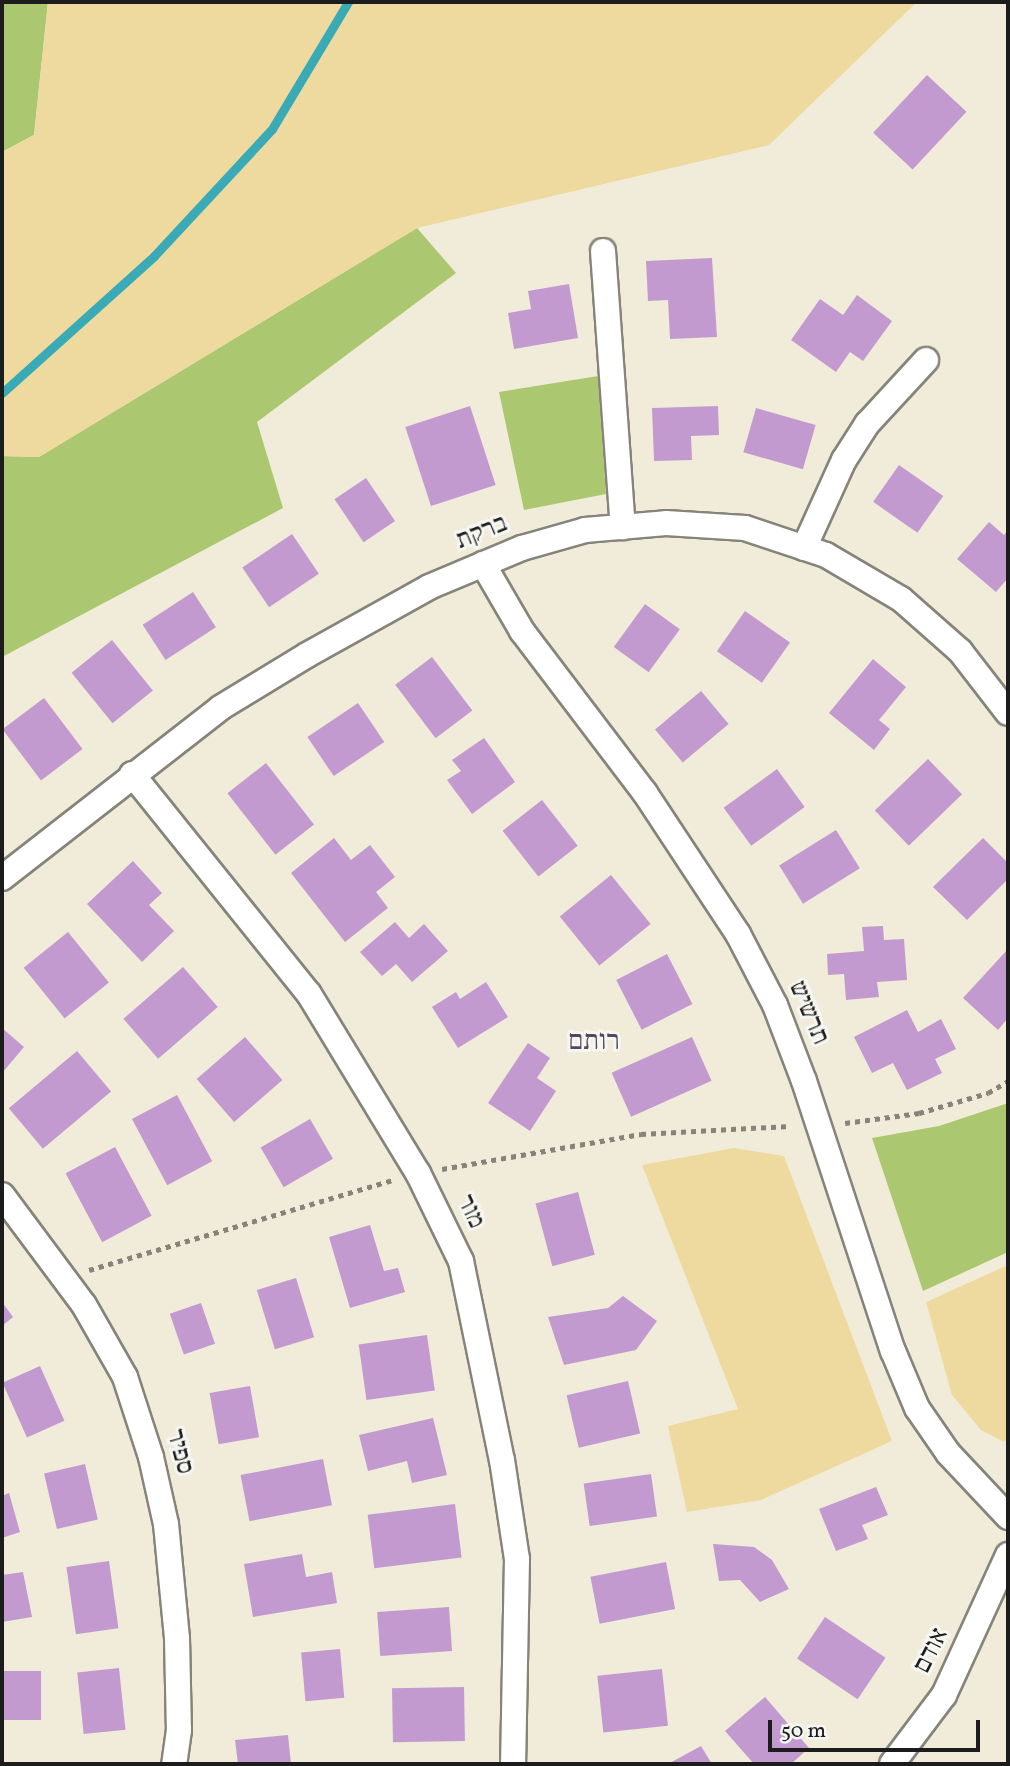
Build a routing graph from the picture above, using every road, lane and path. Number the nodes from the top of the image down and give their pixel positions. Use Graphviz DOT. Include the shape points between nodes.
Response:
graph roads {
  1 [pos="603,251"];
  2 [pos="926,360"];
  3 [pos="623,527"];
  4 [pos="804,548"];
  5 [pos="483,564"];
  6 [pos="1008,713"];
  7 [pos="132,774"];
  8 [pos="2,878"];
  9 [pos="1008,1081"];
  10 [pos="820,1127"];
  11 [pos="418,1173"];
  12 [pos="2,1195"];
  13 [pos="64,1278"];
  14 [pos="1008,1517"];
  15 [pos="1008,1555"];
  16 [pos="174,1764"];
  17 [pos="513,1764"];
  18 [pos="891,1764"];
  1 -- 3 [label="street"];
  2 -- 4 [label="street" via="867,424 844,460"];
  3 -- 4 [label="street, ברקת" via="666,523 745,528"];
  3 -- 5 [label="street, ברקת" via="585,530"];
  4 -- 6 [label="street, ברקת" via="826,555 901,599 960,651"];
  5 -- 7 [label="street, ברקת" via="429,587 296,662 220,708"];
  5 -- 10 [label="street, תרשיש" via="522,631 645,793 738,934 775,1005"];
  7 -- 8 [label="street, ברקת"];
  7 -- 11 [label="street, מור" via="309,994"];
  9 -- 10 [label="path" via="988,1093 919,1113"];
  10 -- 11 [label="path" via="763,1125 640,1134"];
  10 -- 14 [label="street, תרשיש" via="893,1351 917,1408 948,1453"];
  11 -- 13 [label="path"];
  11 -- 17 [label="street, מור" via="461,1261 502,1460 517,1559"];
  12 -- 13 [label="street, ספיר"];
  13 -- 16 [label="street, ספיר" via="125,1377 151,1457 166,1524 177,1638 179,1730"];
  15 -- 18 [label="street, אודם" via="944,1695"];
}
